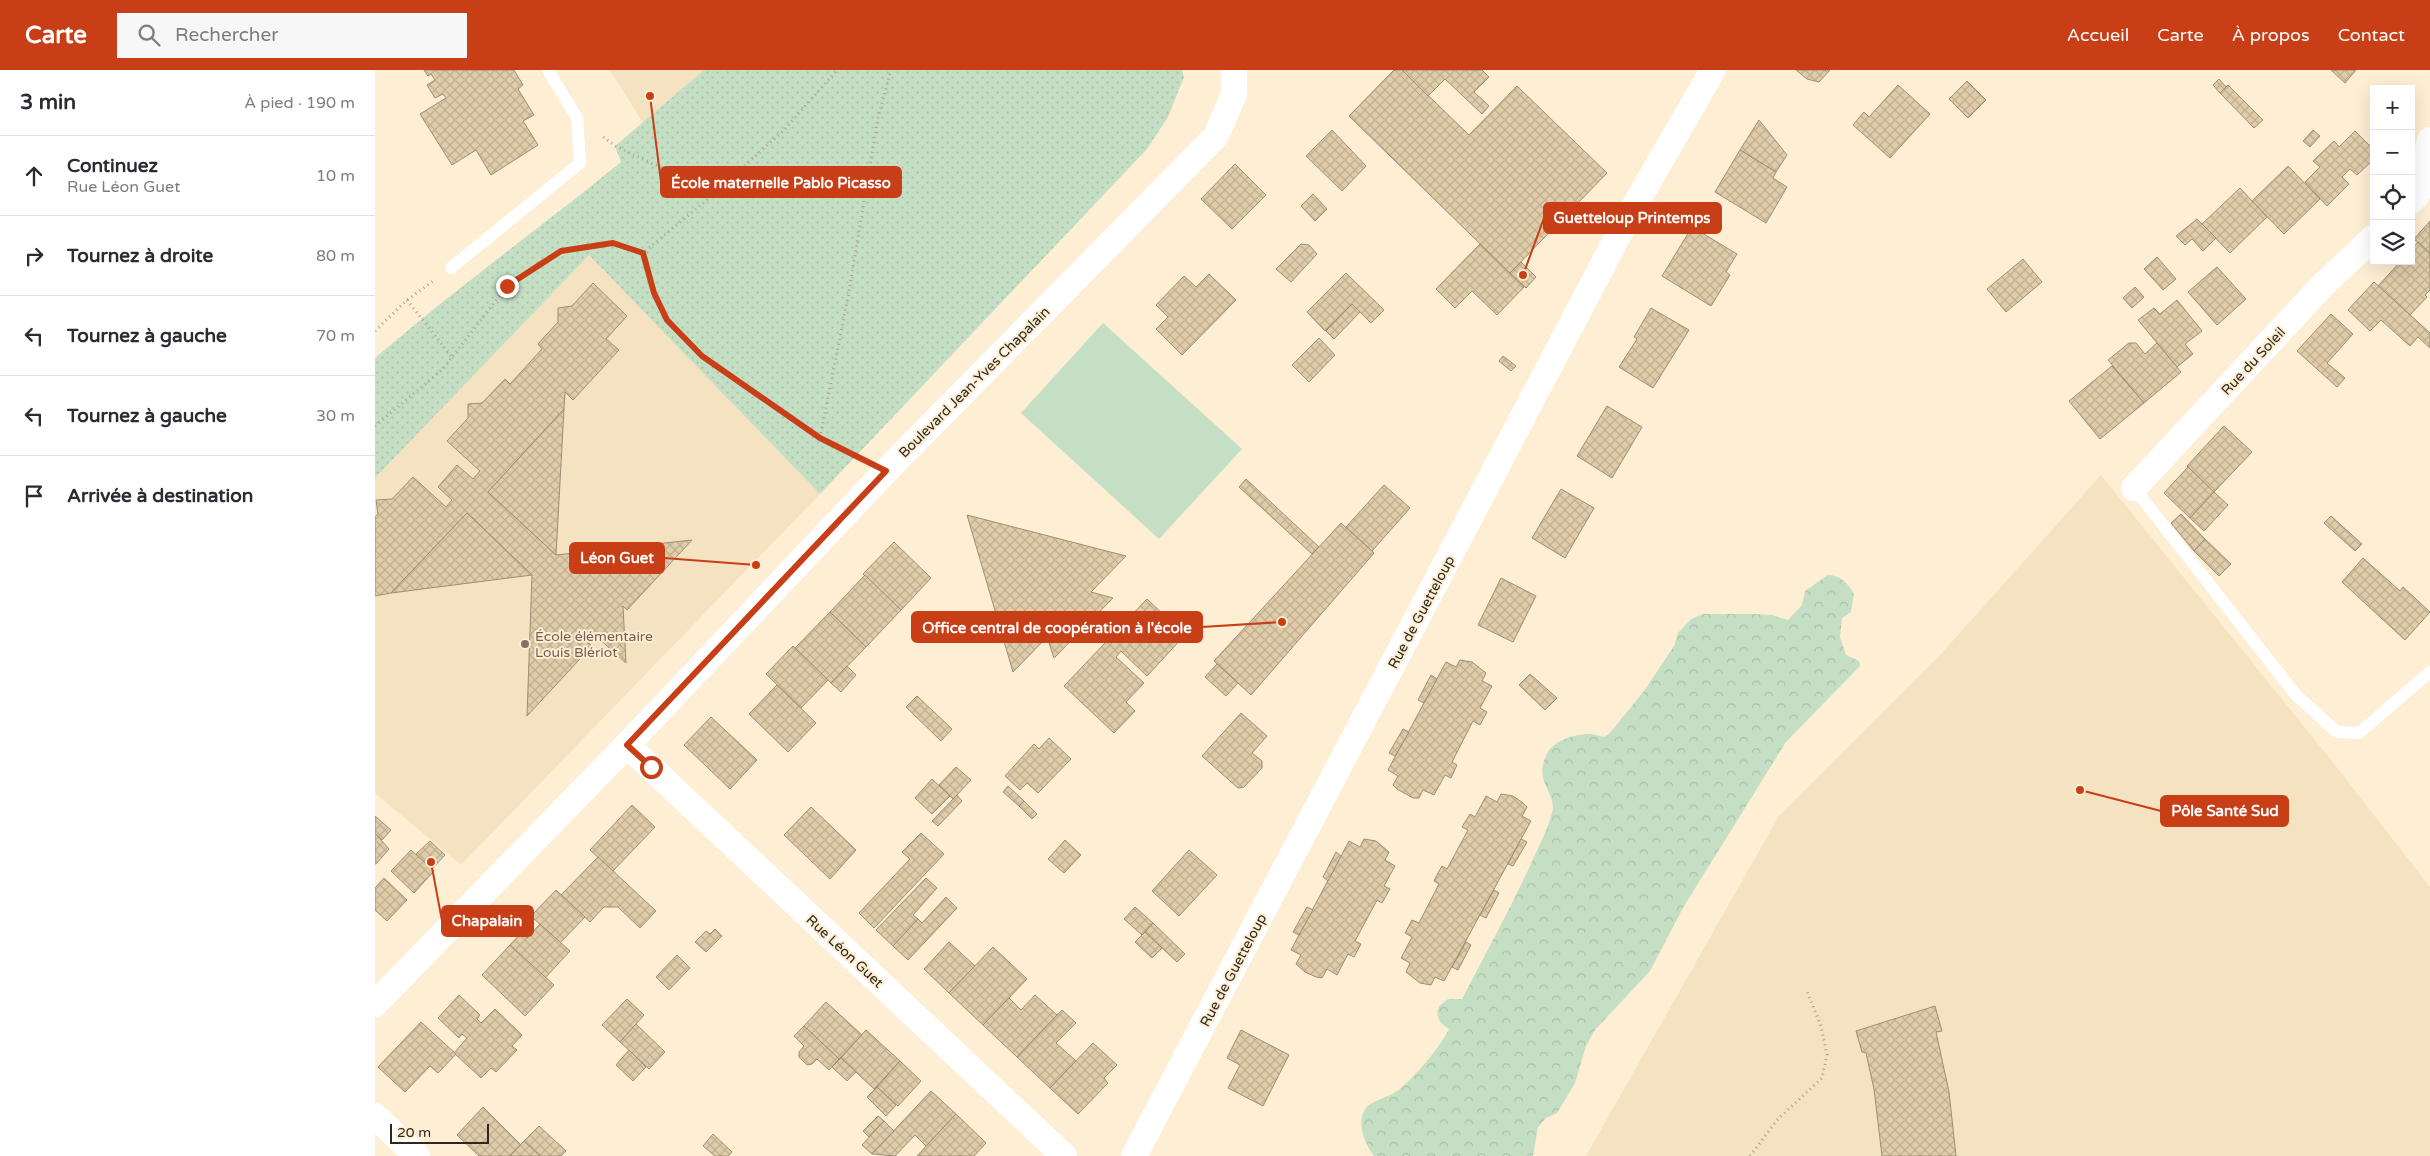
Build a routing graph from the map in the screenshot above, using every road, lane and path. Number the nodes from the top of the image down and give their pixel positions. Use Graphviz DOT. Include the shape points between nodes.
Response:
graph roads {
  1 [pos="548,70"];
  2 [pos="837,70"];
  3 [pos="891,70"];
  4 [pos="1234,70"];
  5 [pos="1713,70"];
  6 [pos="577,118"];
  7 [pos="2430,140"];
  8 [pos="715,193"];
  9 [pos="2415,197"];
  10 [pos="2370,241"];
  11 [pos="643,253"];
  12 [pos="451,268"];
  13 [pos="407,300"];
  14 [pos="375,331"];
  15 [pos="452,357"];
  16 [pos="375,426"];
  17 [pos="820,438"];
  18 [pos="886,471"];
  19 [pos="2134,488"];
  20 [pos="2430,672"];
  21 [pos="627,745"];
  22 [pos="1806,989"];
  23 [pos="375,1004"];
  24 [pos="375,1116"];
  25 [pos="417,1156"];
  26 [pos="1063,1156"];
  27 [pos="1134,1156"];
  28 [pos="1750,1156"];
  1 -- 6 [label="lane"];
  2 -- 8 [label="path" via="785,128"];
  3 -- 17 [label="path" via="878,118"];
  4 -- 18 [label="street, Boulevard Jean-Yves Chapalain" via="1234,94 1216,136"];
  5 -- 27 [label="street, Rue de Guetteloup" via="1624,226"];
  6 -- 8 [label="path" via="615,146"];
  6 -- 12 [label="lane" via="579,163"];
  7 -- 9 [label="street"];
  8 -- 11 [label="path"];
  10 -- 19 [label="street, Rue du Soleil" via="2322,286"];
  11 -- 15 [label="path" via="613,243 561,251 507,286"];
  11 -- 17 [label="path" via="654,293 667,320 702,356"];
  12 -- 13 [label="path"];
  13 -- 14 [label="path"];
  13 -- 15 [label="path"];
  15 -- 16 [label="path" via="443,369"];
  17 -- 18 [label="path"];
  18 -- 21 [label="street, Boulevard Jean-Yves Chapalain"];
  19 -- 20 [label="lane" via="2296,695 2337,732 2359,733"];
  21 -- 23 [label="street, Boulevard Jean-Yves Chapalain"];
  21 -- 26 [label="street, Rue Léon Guet"];
  22 -- 28 [label="path" via="1821,1026 1827,1055 1822,1078 1777,1120"];
  24 -- 25 [label="street"];
}
